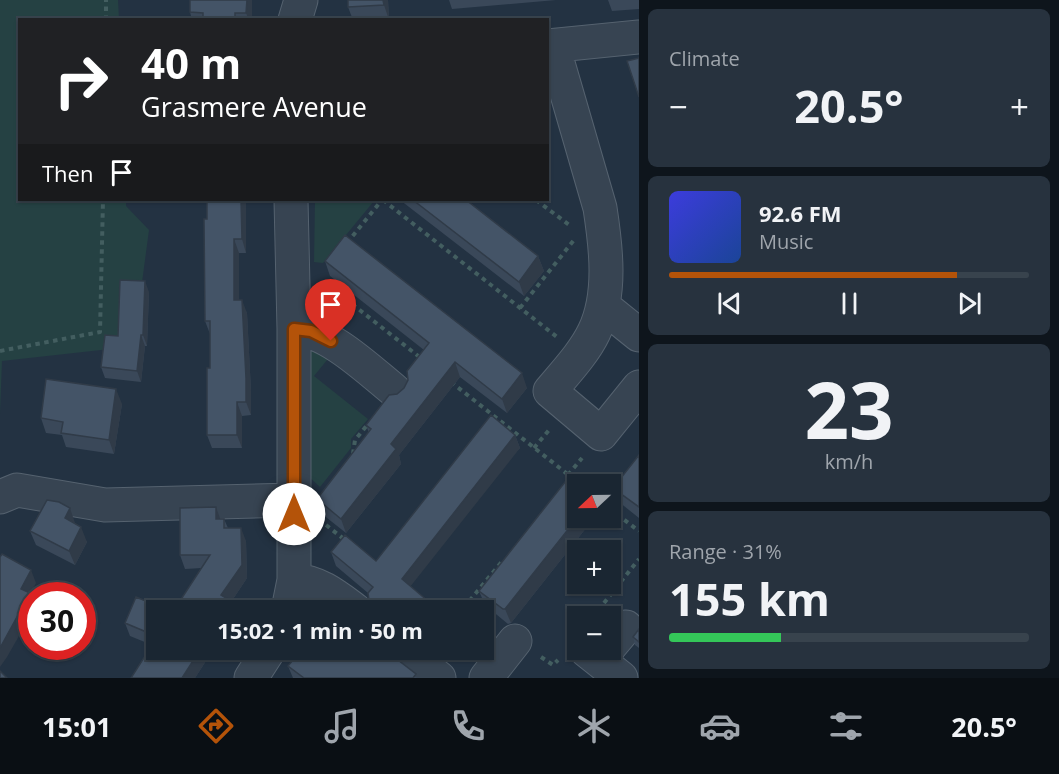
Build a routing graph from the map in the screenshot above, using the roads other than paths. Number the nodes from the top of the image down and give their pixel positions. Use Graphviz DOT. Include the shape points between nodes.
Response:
graph roads {
  1 [pos="301,0"];
  2 [pos="296,18"];
  3 [pos="639,37"];
  4 [pos="550,46"];
  5 [pos="291,201"];
  6 [pos="603,306"];
  7 [pos="294,329"];
  8 [pos="639,335"];
  9 [pos="639,387"];
  10 [pos="395,391"];
  11 [pos="0,497"];
  12 [pos="294,500"];
  13 [pos="291,595"];
  14 [pos="342,600"];
  15 [pos="515,641"];
  16 [pos="263,660"];
  17 [pos="416,660"];
  18 [pos="251,678"];
  19 [pos="439,678"];
  20 [pos="486,678"];
  1 -- 2 [label="street"];
  3 -- 4 [label="street"];
  4 -- 6 [label="street" via="600,208 604,233"];
  5 -- 7 [label="street"];
  6 -- 8 [label="street"];
  6 -- 9 [label="street" via="594,332 550,391 601,434"];
  7 -- 10 [label="street" via="311,331 331,341"];
  7 -- 12 [label="street"];
  11 -- 12 [label="street" via="17,490 105,505"];
  12 -- 13 [label="street"];
  13 -- 14 [label="street" via="311,582"];
  15 -- 20 [label="street"];
  16 -- 18 [label="street"];
  17 -- 19 [label="street"];
}
